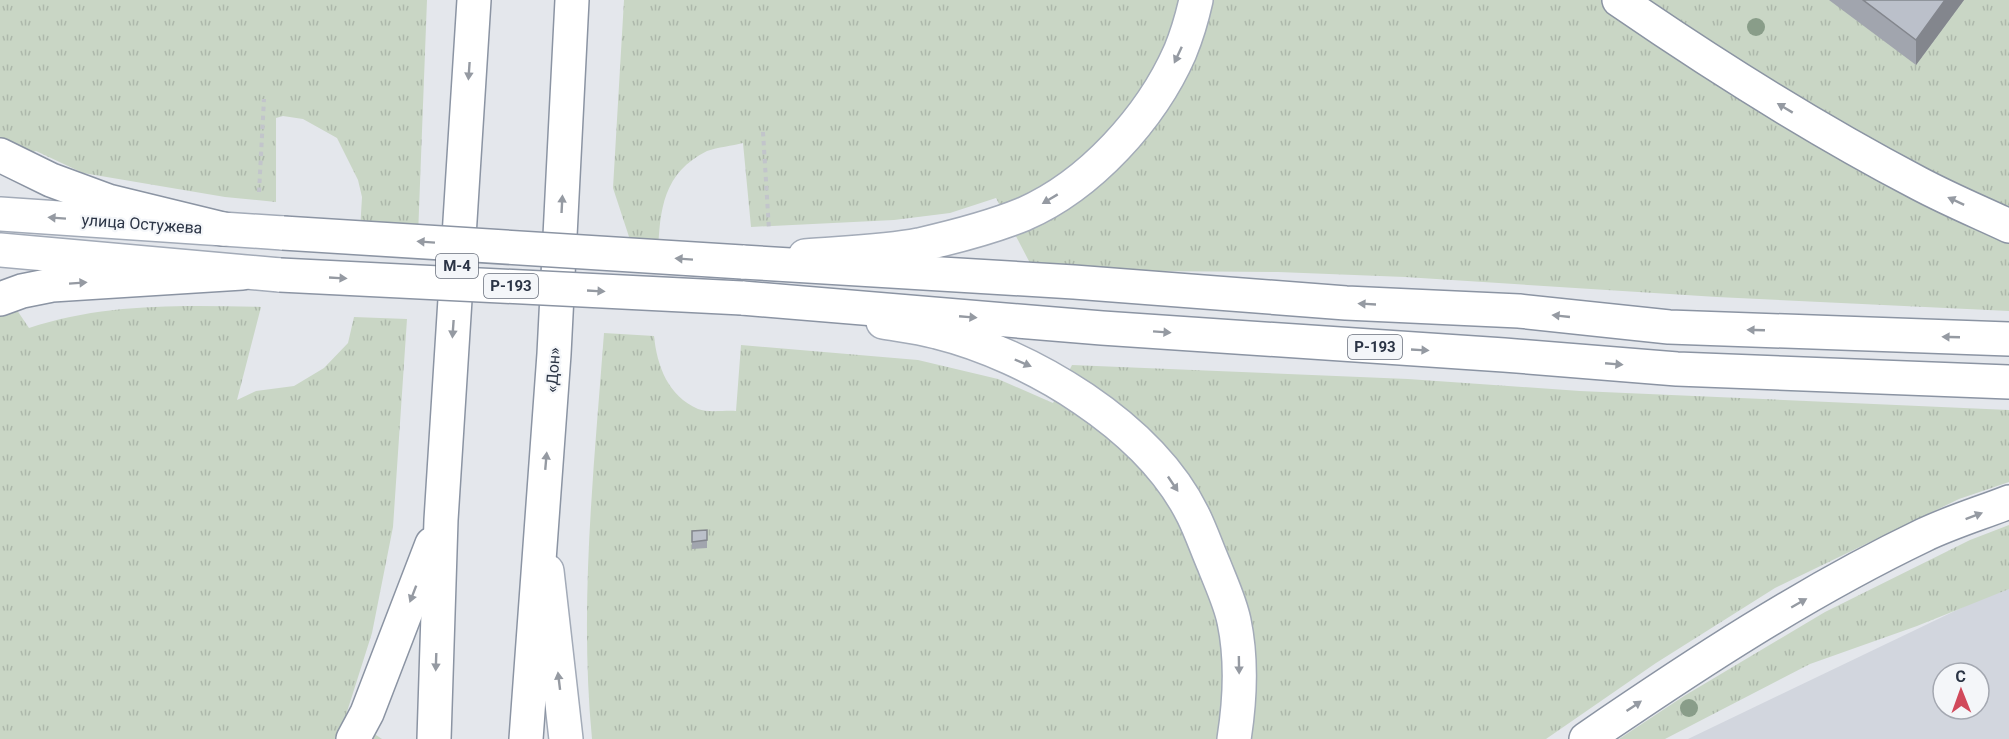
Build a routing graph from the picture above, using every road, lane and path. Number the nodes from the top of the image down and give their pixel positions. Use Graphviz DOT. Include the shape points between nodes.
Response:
graph roads {
  1 [pos="1196,0"];
  2 [pos="1619,0"];
  3 [pos="473,4"];
  4 [pos="573,8"];
  5 [pos="264,99"];
  6 [pos="763,132"];
  7 [pos="0,155"];
  8 [pos="259,192"];
  9 [pos="0,214"];
  10 [pos="2009,226"];
  11 [pos="223,229"];
  12 [pos="769,234"];
  13 [pos="0,250"];
  14 [pos="742,262"];
  15 [pos="242,273"];
  16 [pos="0,298"];
  17 [pos="742,298"];
  18 [pos="2009,339"];
  19 [pos="2009,382"];
  20 [pos="2009,502"];
  21 [pos="541,519"];
  22 [pos="441,520"];
  23 [pos="353,739"];
  24 [pos="434,739"];
  25 [pos="526,739"];
  26 [pos="566,739"];
  27 [pos="1234,739"];
  28 [pos="1586,739"];
  1 -- 14 [label="main road, one-way" via="1179,53 1152,103 1104,159 1054,198 1001,222 916,245"];
  10 -- 2 [label="main road, one-way" via="1919,184 1811,124"];
  3 -- 22 [label="main road, М-4, one-way"];
  21 -- 4 [label="main road, «Дон», one-way"];
  5 -- 8 [label="path"];
  6 -- 12 [label="path"];
  7 -- 11 [label="main road" via="51,180 108,201"];
  11 -- 9 [label="main road, улица Остужева, one-way"];
  14 -- 11 [label="main road, улица Остужева / Р-193, one-way, bridge"];
  13 -- 15 [label="main road"];
  18 -- 14 [label="main road, Р-193, one-way" via="1669,327 1519,311"];
  16 -- 15 [label="main road, one-way" via="52,285"];
  15 -- 17 [label="main road, Р-193, one-way, bridge"];
  17 -- 19 [label="main road, Р-193, one-way" via="1677,369"];
  17 -- 27 [label="main road, one-way" via="937,332 993,350 1033,367 1076,393 1138,442 1169,477 1193,514 1234,620 1239,655"];
  28 -- 20 [label="main road, one-way" via="1698,662 1850,574 1926,535"];
  21 -- 25 [label="main road, «Дон»"];
  26 -- 21 [label="main road, one-way"];
  22 -- 23 [label="main road, one-way" via="367,713"];
  22 -- 24 [label="main road, М-4, one-way"];
}
